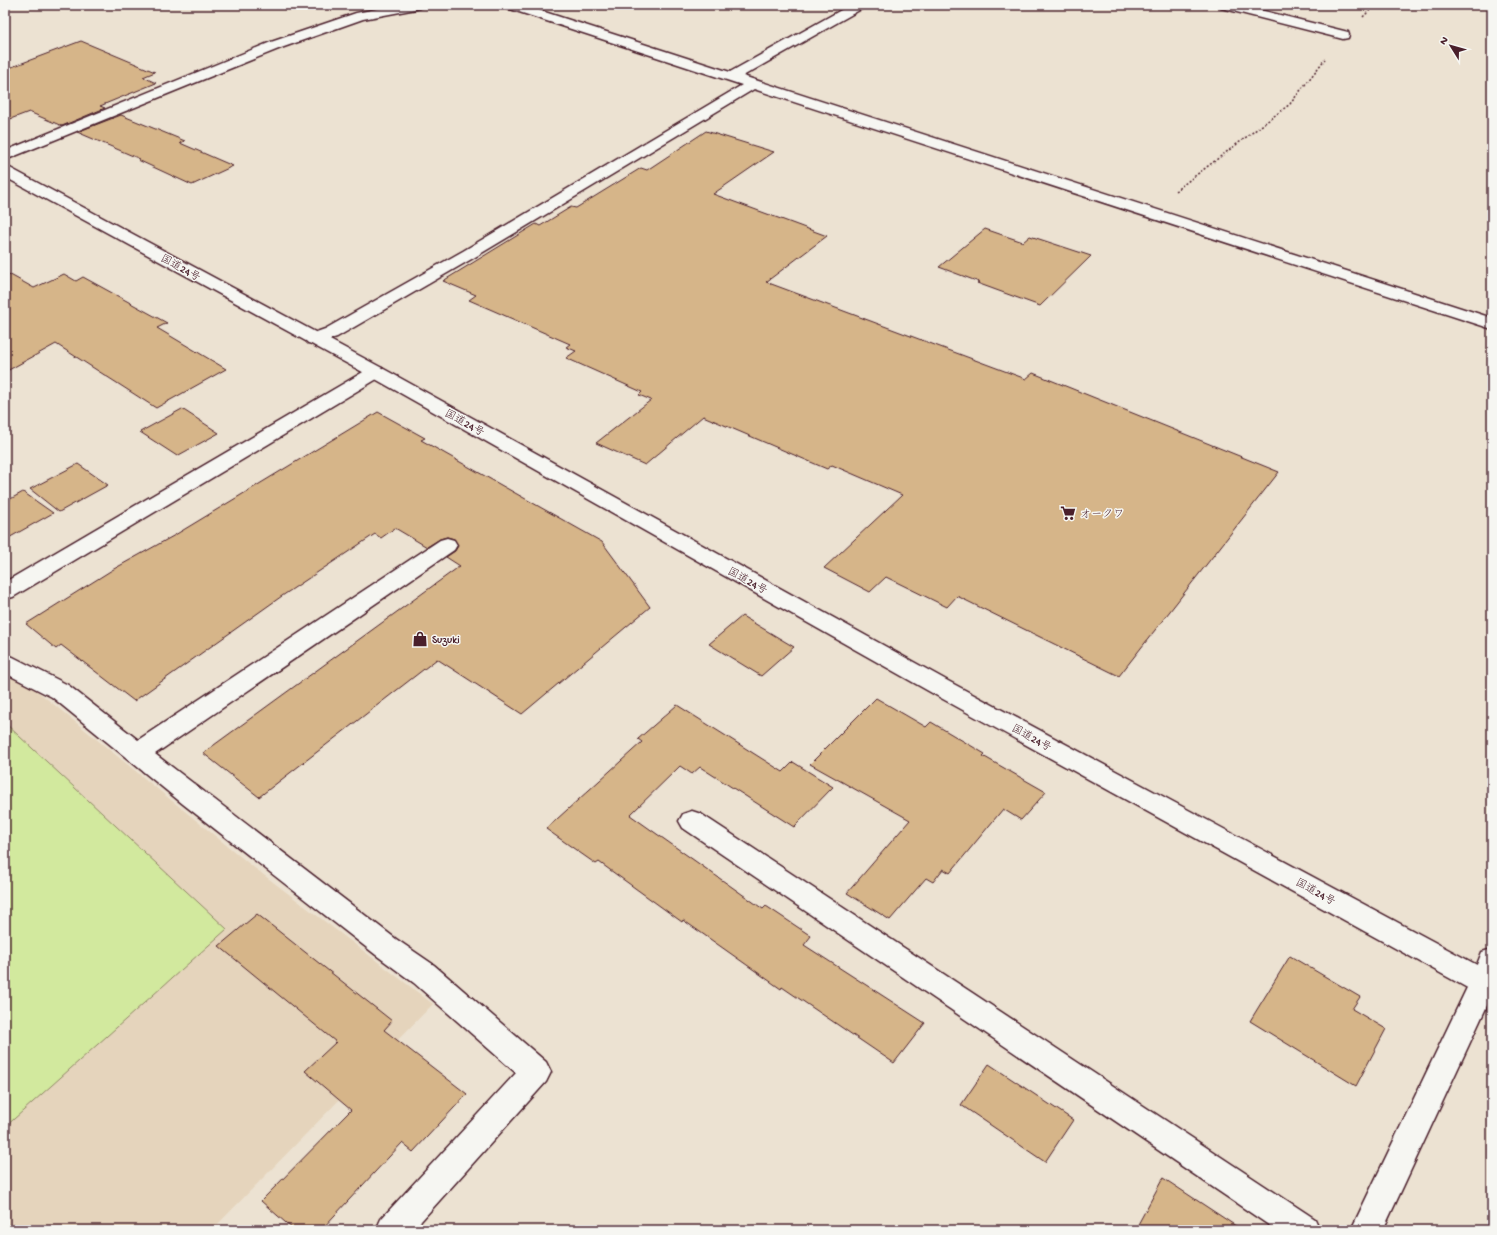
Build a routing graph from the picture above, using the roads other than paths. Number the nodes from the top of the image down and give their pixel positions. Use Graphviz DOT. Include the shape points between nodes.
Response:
graph roads {
  1 [pos="416,5"];
  2 [pos="511,5"];
  3 [pos="859,5"];
  4 [pos="1225,5"];
  5 [pos="1343,35"];
  6 [pos="733,76"];
  7 [pos="754,83"];
  8 [pos="5,156"];
  9 [pos="5,171"];
  10 [pos="1492,324"];
  11 [pos="314,339"];
  12 [pos="376,372"];
  13 [pos="447,545"];
  14 [pos="5,592"];
  15 [pos="5,663"];
  16 [pos="138,753"];
  17 [pos="692,821"];
  18 [pos="1489,977"];
  19 [pos="392,1230"];
  20 [pos="1304,1230"];
  21 [pos="1367,1230"];
  1 -- 8 [label="main road" via="360,16 276,45"];
  2 -- 6 [label="main road"];
  3 -- 6 [label="main road"];
  4 -- 5 [label="main road"];
  6 -- 7 [label="main road"];
  7 -- 10 [label="main road"];
  7 -- 11 [label="main road" via="469,254 331,333"];
  9 -- 11 [label="main road, 国道24号"];
  11 -- 12 [label="main road, 国道24号"];
  12 -- 14 [label="main road"];
  12 -- 18 [label="main road, 国道24号" via="940,687"];
  13 -- 16 [label="main road"];
  15 -- 16 [label="main road" via="60,692"];
  16 -- 19 [label="main road" via="424,974 536,1072"];
  17 -- 20 [label="main road"];
  18 -- 21 [label="main road"];
}
